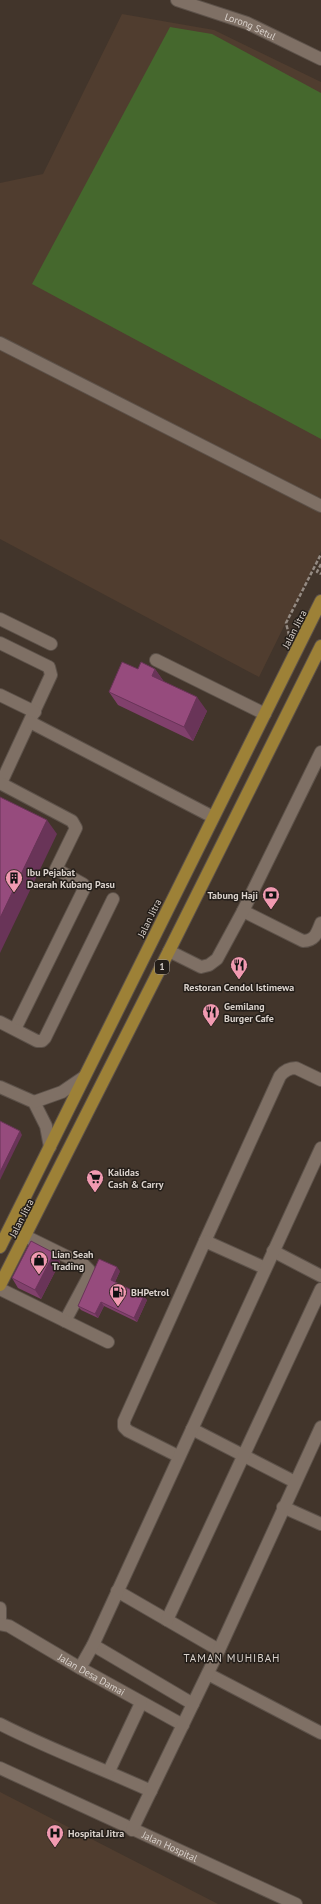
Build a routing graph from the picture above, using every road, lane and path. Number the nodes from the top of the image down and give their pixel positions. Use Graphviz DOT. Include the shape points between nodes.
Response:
graph roads {
  1 [pos="177,0"];
  2 [pos="321,59"];
  3 [pos="0,343"];
  4 [pos="321,506"];
  5 [pos="321,554"];
  6 [pos="321,564"];
  7 [pos="321,574"];
  8 [pos="321,601"];
  9 [pos="0,619"];
  10 [pos="0,643"];
  11 [pos="51,644"];
  12 [pos="320,649"];
  13 [pos="294,655"];
  14 [pos="156,660"];
  15 [pos="0,695"];
  16 [pos="265,714"];
  17 [pos="32,717"];
  18 [pos="321,752"];
  19 [pos="0,783"];
  20 [pos="213,817"];
  21 [pos="113,899"];
  22 [pos="243,911"];
  23 [pos="321,923"];
  24 [pos="170,951"];
  25 [pos="0,1022"];
  26 [pos="15,1029"];
  27 [pos="84,1077"];
  28 [pos="321,1080"];
  29 [pos="0,1086"];
  30 [pos="34,1102"];
  31 [pos="50,1147"];
  32 [pos="321,1148"];
  33 [pos="25,1236"];
  34 [pos="205,1241"];
  35 [pos="0,1247"];
  36 [pos="273,1251"];
  37 [pos="265,1268"];
  38 [pos="321,1276"];
  39 [pos="0,1286"];
  40 [pos="321,1288"];
  41 [pos="0,1289"];
  42 [pos="65,1321"];
  43 [pos="108,1342"];
  44 [pos="321,1427"];
  45 [pos="192,1429"];
  46 [pos="178,1456"];
  47 [pos="244,1456"];
  48 [pos="295,1482"];
  49 [pos="283,1507"];
  50 [pos="321,1524"];
  51 [pos="117,1591"];
  52 [pos="0,1608"];
  53 [pos="0,1619"];
  54 [pos="167,1620"];
  55 [pos="0,1624"];
  56 [pos="93,1645"];
  57 [pos="219,1650"];
  58 [pos="80,1668"];
  59 [pos="208,1674"];
  60 [pos="141,1703"];
  61 [pos="193,1704"];
  62 [pos="0,1724"];
  63 [pos="183,1726"];
  64 [pos="321,1733"];
  65 [pos="0,1768"];
  66 [pos="108,1772"];
  67 [pos="151,1791"];
  68 [pos="132,1830"];
  69 [pos="296,1904"];
  1 -- 2 [label="street, Lorong Setul" via="248,23"];
  3 -- 4 [label="street"];
  5 -- 13 [label="path" via="286,623"];
  6 -- 7 [label="path" via="317,572"];
  8 -- 13 [label="highway, Jalan Jitra / 1"];
  9 -- 11 [label="street"];
  10 -- 17 [label="street" via="49,667 51,671"];
  12 -- 24 [label="highway, Jalan Jitra / 1"];
  13 -- 16 [label="highway, Jalan Jitra / 1"];
  14 -- 16 [label="street"];
  15 -- 17 [label="street"];
  16 -- 20 [label="highway, Jalan Jitra / 1"];
  17 -- 19 [label="street"];
  17 -- 20 [label="street"];
  18 -- 22 [label="street"];
  19 -- 26 [label="street" via="76,824 56,869 84,884 85,887"];
  20 -- 27 [label="highway, Jalan Jitra / 1"];
  21 -- 26 [label="street" via="45,1038 37,1041"];
  22 -- 23 [label="street" via="303,941 310,941"];
  22 -- 24 [label="street" via="217,959 209,965 201,967"];
  24 -- 33 [label="highway, Jalan Jitra / 1"];
  25 -- 26 [label="street"];
  27 -- 30 [label="street" via="62,1092"];
  27 -- 31 [label="highway, Jalan Jitra / 1"];
  28 -- 34 [label="street" via="296,1068 280,1076"];
  29 -- 30 [label="street"];
  30 -- 31 [label="street" via="46,1126"];
  31 -- 35 [label="highway, Jalan Jitra / 1"];
  32 -- 36 [label="street"];
  33 -- 39 [label="highway, Jalan Jitra / 1"];
  33 -- 42 [label="street" via="84,1265 89,1270 89,1276"];
  34 -- 37 [label="street"];
  34 -- 46 [label="street" via="124,1421 124,1427 128,1431"];
  36 -- 37 [label="street"];
  36 -- 38 [label="street"];
  37 -- 45 [label="street"];
  40 -- 47 [label="street"];
  41 -- 42 [label="street"];
  42 -- 43 [label="street"];
  44 -- 48 [label="street"];
  45 -- 46 [label="street"];
  45 -- 47 [label="street"];
  46 -- 51 [label="street"];
  47 -- 48 [label="street"];
  47 -- 54 [label="street"];
  48 -- 49 [label="street"];
  49 -- 50 [label="street"];
  49 -- 57 [label="street"];
  51 -- 54 [label="street"];
  51 -- 56 [label="street"];
  52 -- 53 [label="street"];
  54 -- 57 [label="street"];
  55 -- 58 [label="street, Jalan Desa Damai" via="9,1626"];
  56 -- 58 [label="street"];
  56 -- 61 [label="street"];
  57 -- 59 [label="street"];
  58 -- 60 [label="street, Jalan Desa Damai"];
  59 -- 61 [label="street"];
  59 -- 64 [label="street"];
  60 -- 63 [label="street, Jalan Desa Damai"];
  60 -- 66 [label="street"];
  61 -- 63 [label="street"];
  62 -- 66 [label="street"];
  63 -- 67 [label="street"];
  65 -- 68 [label="street, Jalan Hospital"];
  66 -- 67 [label="street"];
  67 -- 68 [label="street"];
  68 -- 69 [label="street, Jalan Hospital"];
}
